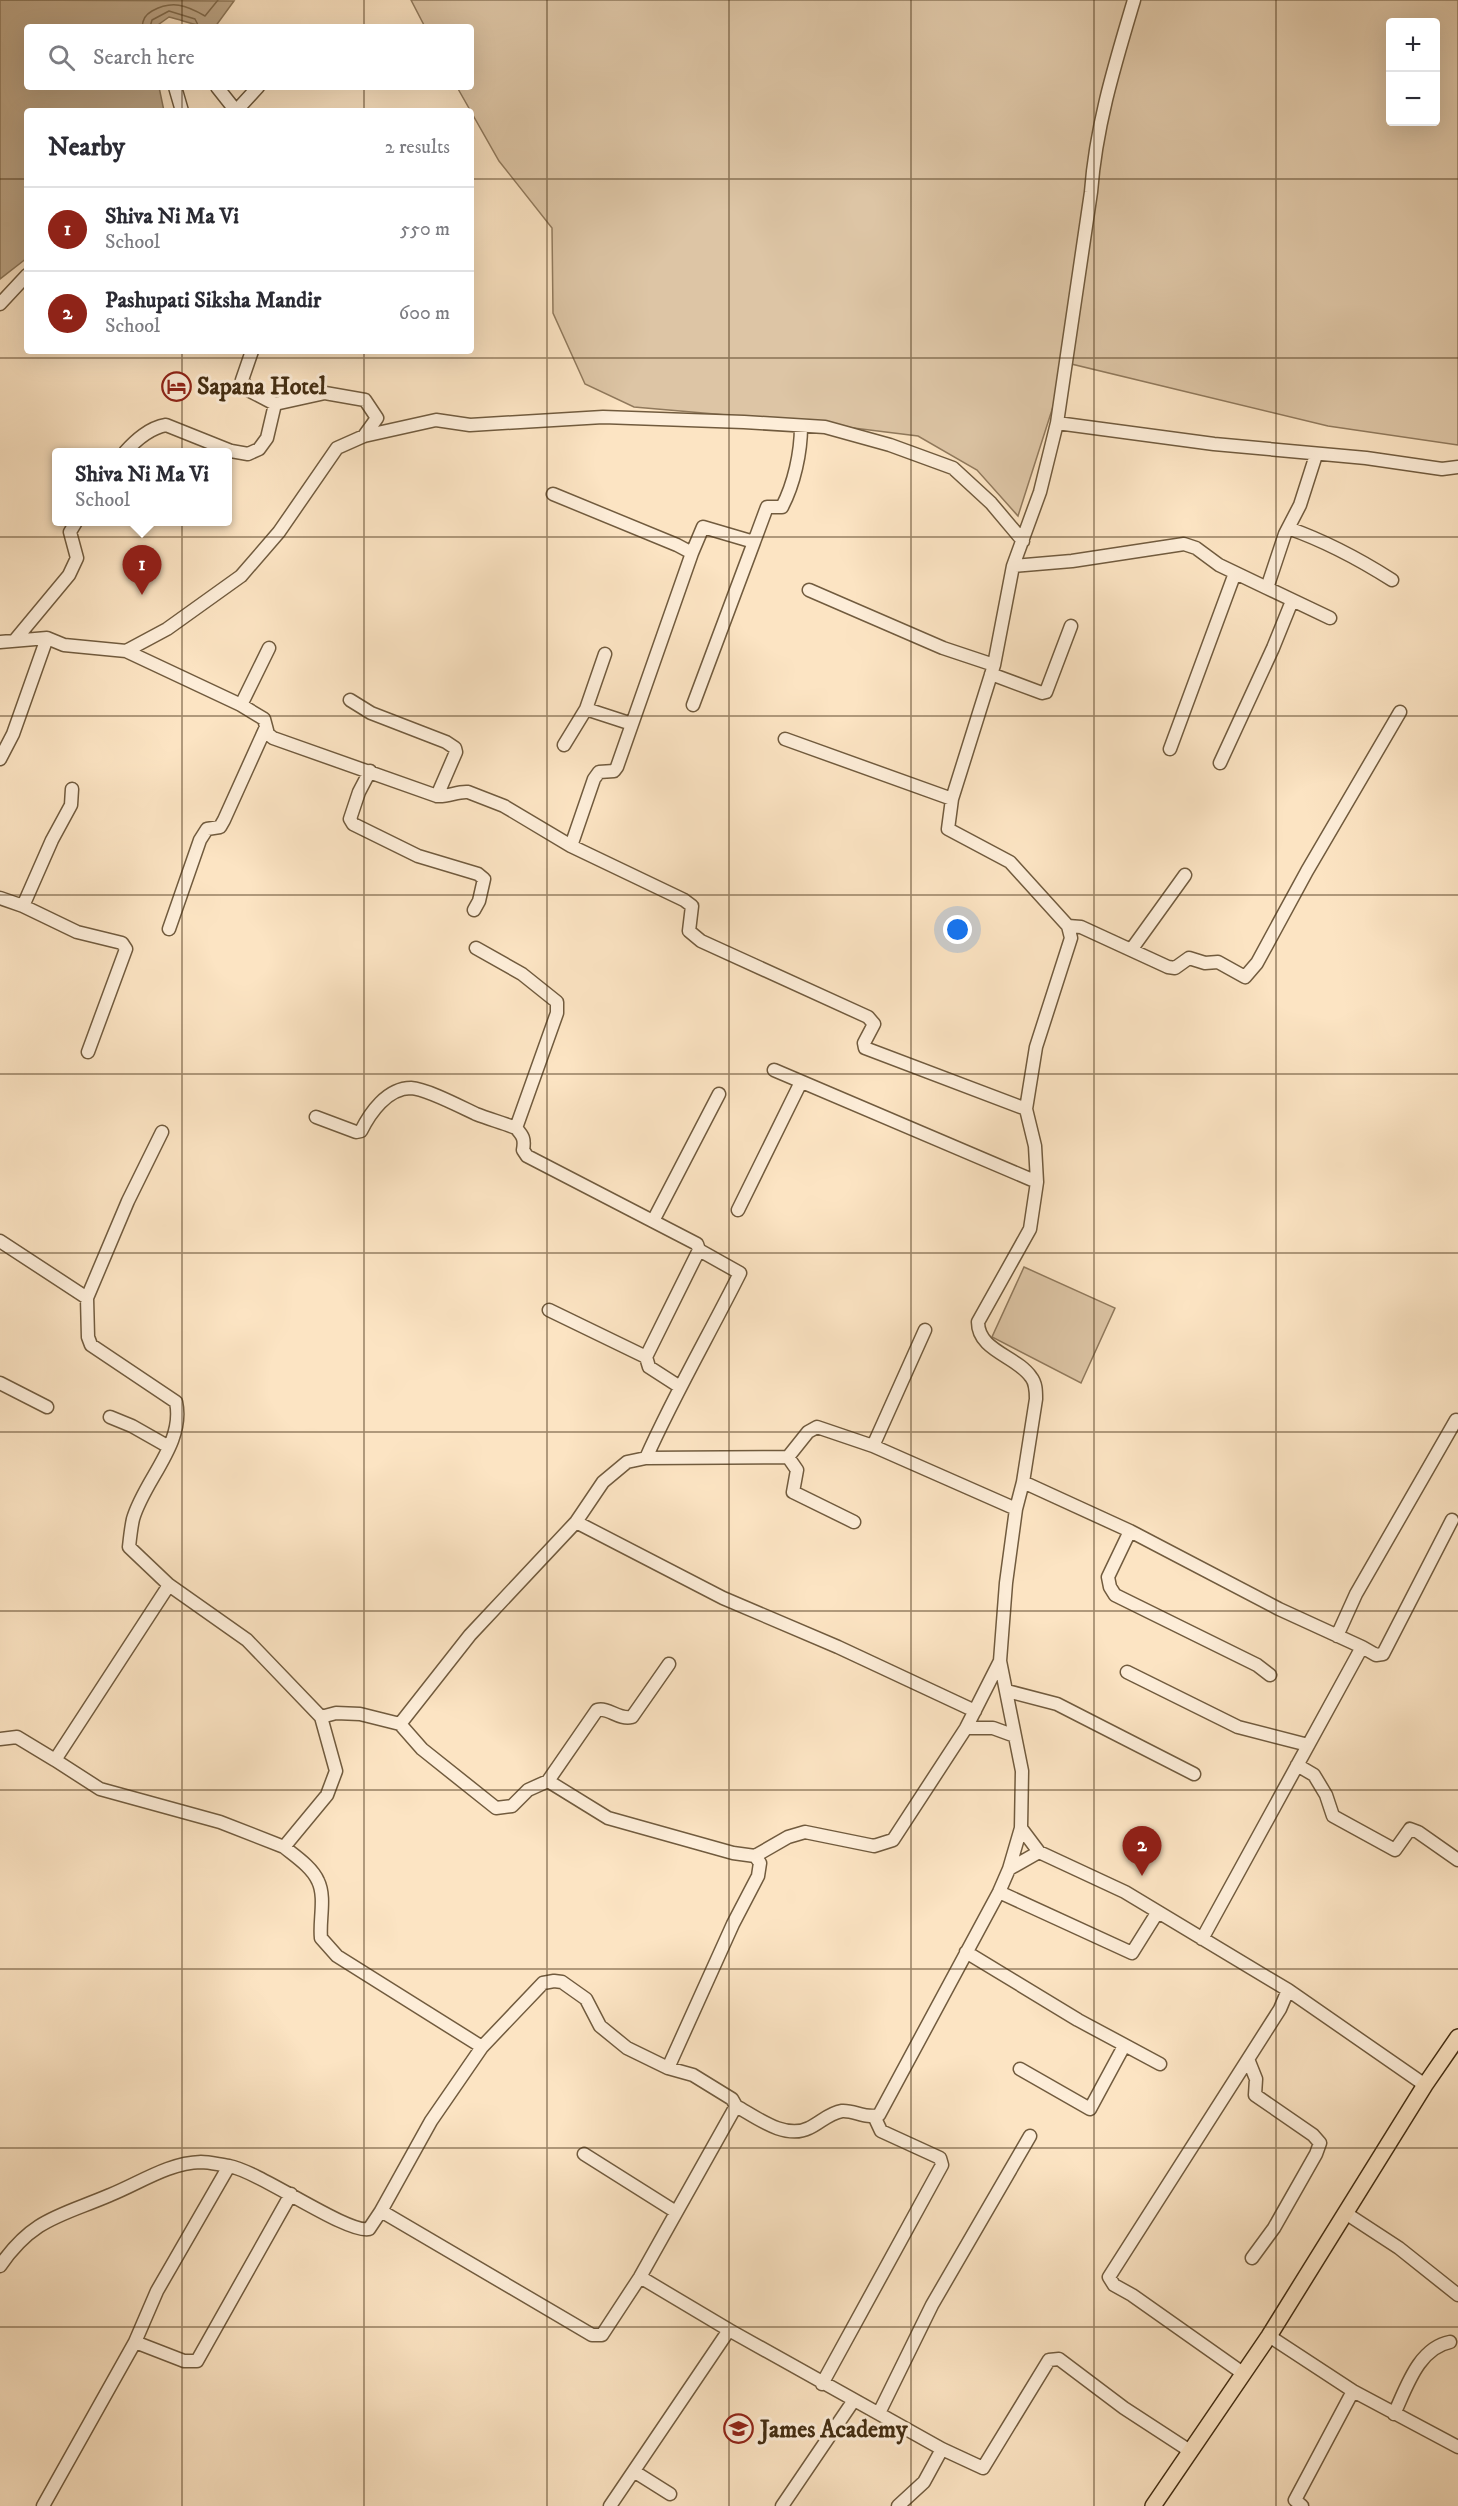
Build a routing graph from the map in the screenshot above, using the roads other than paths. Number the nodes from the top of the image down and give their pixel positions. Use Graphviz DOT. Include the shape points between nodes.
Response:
graph roads {
  1 [pos="1134,0"];
  2 [pos="176,90"];
  3 [pos="219,90"];
  4 [pos="255,90"];
  5 [pos="181,108"];
  6 [pos="234,108"];
  7 [pos="239,108"];
  8 [pos="24,278"];
  9 [pos="0,304"];
  10 [pos="251,354"];
  11 [pos="274,404"];
  12 [pos="1057,423"];
  13 [pos="801,426"];
  14 [pos="364,436"];
  15 [pos="129,448"];
  16 [pos="224,448"];
  17 [pos="232,451"];
  18 [pos="1316,455"];
  19 [pos="1458,466"];
  20 [pos="553,494"];
  21 [pos="73,526"];
  22 [pos="1288,528"];
  23 [pos="1023,541"];
  24 [pos="754,542"];
  25 [pos="692,553"];
  26 [pos="1013,566"];
  27 [pos="1235,573"];
  28 [pos="1392,580"];
  29 [pos="1267,588"];
  30 [pos="809,590"];
  31 [pos="1292,601"];
  32 [pos="1329,618"];
  33 [pos="1071,626"];
  34 [pos="47,638"];
  35 [pos="15,640"];
  36 [pos="0,642"];
  37 [pos="269,648"];
  38 [pos="126,651"];
  39 [pos="605,654"];
  40 [pos="993,669"];
  41 [pos="350,700"];
  42 [pos="241,705"];
  43 [pos="693,705"];
  44 [pos="586,709"];
  45 [pos="1400,712"];
  46 [pos="632,724"];
  47 [pos="266,727"];
  48 [pos="785,740"];
  49 [pos="564,745"];
  50 [pos="1170,748"];
  51 [pos="0,759"];
  52 [pos="1220,764"];
  53 [pos="370,771"];
  54 [pos="72,789"];
  55 [pos="437,796"];
  56 [pos="952,799"];
  57 [pos="571,846"];
  58 [pos="1185,875"];
  59 [pos="0,898"];
  60 [pos="23,906"];
  61 [pos="474,910"];
  62 [pos="1068,926"];
  63 [pos="169,929"];
  64 [pos="476,948"];
  65 [pos="1131,950"];
  66 [pos="87,1052"];
  67 [pos="774,1070"];
  68 [pos="801,1082"];
  69 [pos="719,1094"];
  70 [pos="1026,1109"];
  71 [pos="316,1118"];
  72 [pos="516,1128"];
  73 [pos="162,1132"];
  74 [pos="1037,1182"];
  75 [pos="738,1210"];
  76 [pos="653,1221"];
  77 [pos="0,1241"];
  78 [pos="699,1250"];
  79 [pos="87,1298"];
  80 [pos="549,1310"];
  81 [pos="925,1330"];
  82 [pos="646,1357"];
  83 [pos="0,1383"];
  84 [pos="680,1388"];
  85 [pos="47,1407"];
  86 [pos="110,1417"];
  87 [pos="1456,1420"];
  88 [pos="873,1446"];
  89 [pos="169,1447"];
  90 [pos="788,1457"];
  91 [pos="646,1458"];
  92 [pos="1023,1482"];
  93 [pos="1016,1509"];
  94 [pos="1452,1520"];
  95 [pos="576,1522"];
  96 [pos="854,1522"];
  97 [pos="1130,1531"];
  98 [pos="169,1585"];
  99 [pos="1337,1636"];
  100 [pos="1362,1647"];
  101 [pos="1000,1661"];
  102 [pos="669,1664"];
  103 [pos="1127,1672"];
  104 [pos="1270,1675"];
  105 [pos="1006,1691"];
  106 [pos="975,1711"];
  107 [pos="321,1717"];
  108 [pos="400,1724"];
  109 [pos="966,1728"];
  110 [pos="1015,1736"];
  111 [pos="0,1739"];
  112 [pos="1308,1745"];
  113 [pos="55,1760"];
  114 [pos="1297,1766"];
  115 [pos="1194,1774"];
  116 [pos="548,1781"];
  117 [pos="1021,1828"];
  118 [pos="284,1847"];
  119 [pos="1039,1852"];
  120 [pos="755,1856"];
  121 [pos="1458,1860"];
  122 [pos="1009,1869"];
  123 [pos="999,1892"];
  124 [pos="1157,1913"];
  125 [pos="1202,1939"];
  126 [pos="966,1952"];
  127 [pos="1288,1990"];
  128 [pos="1458,2037"];
  129 [pos="1124,2046"];
  130 [pos="482,2047"];
  131 [pos="1248,2059"];
  132 [pos="1160,2064"];
  133 [pos="668,2068"];
  134 [pos="1020,2069"];
  135 [pos="1425,2085"];
  136 [pos="736,2106"];
  137 [pos="874,2116"];
  138 [pos="1030,2136"];
  139 [pos="584,2154"];
  140 [pos="229,2166"];
  141 [pos="291,2194"];
  142 [pos="381,2211"];
  143 [pos="676,2212"];
  144 [pos="1347,2214"];
  145 [pos="1252,2258"];
  146 [pos="0,2266"];
  147 [pos="640,2277"];
  148 [pos="1458,2295"];
  149 [pos="729,2330"];
  150 [pos="1269,2336"];
  151 [pos="135,2342"];
  152 [pos="1450,2342"];
  153 [pos="1244,2374"];
  154 [pos="822,2384"];
  155 [pos="1353,2391"];
  156 [pos="854,2400"];
  157 [pos="879,2413"];
  158 [pos="1394,2414"];
  159 [pos="1458,2447"];
  160 [pos="942,2449"];
  161 [pos="1190,2451"];
  162 [pos="635,2472"];
  163 [pos="670,2494"];
  164 [pos="43,2506"];
  165 [pos="610,2506"];
  166 [pos="782,2506"];
  167 [pos="898,2506"];
  168 [pos="1153,2506"];
  169 [pos="1302,2506"];
  1 -- 12 [label="street" via="1101,113"];
  2 -- 5 [label="street"];
  3 -- 6 [label="street"];
  4 -- 7 [label="street"];
  8 -- 9 [label="street"];
  10 -- 11 [label="street" via="242,380 250,391"];
  11 -- 14 [label="street" via="326,393 364,400 377,418"];
  11 -- 17 [label="street" via="267,438 259,449 248,454"];
  12 -- 18 [label="street"];
  12 -- 23 [label="street"];
  13 -- 14 [label="street" via="603,417 470,425 436,420"];
  13 -- 23 [label="street" via="825,428 890,445 953,468 991,503"];
  13 -- 24 [label="street" via="801,444 787,498 782,507 767,507"];
  14 -- 38 [label="street" via="337,448 279,532 241,576 167,629"];
  15 -- 16 [label="street" via="156,427 166,425"];
  18 -- 19 [label="street" via="1442,469"];
  18 -- 22 [label="street"];
  20 -- 25 [label="street"];
  21 -- 35 [label="street" via="70,532 77,558 69,575"];
  22 -- 28 [label="street" via="1315,537"];
  22 -- 29 [label="street"];
  23 -- 26 [label="street"];
  24 -- 25 [label="street" via="703,527"];
  24 -- 43 [label="street"];
  25 -- 46 [label="street"];
  26 -- 27 [label="street" via="1184,544"];
  26 -- 40 [label="street"];
  27 -- 29 [label="street"];
  27 -- 50 [label="street"];
  29 -- 31 [label="street"];
  30 -- 40 [label="street"];
  31 -- 32 [label="street"];
  31 -- 52 [label="street"];
  33 -- 40 [label="street" via="1046,692"];
  34 -- 35 [label="street"];
  34 -- 38 [label="street" via="64,645"];
  34 -- 51 [label="street" via="13,734"];
  35 -- 36 [label="street"];
  37 -- 42 [label="street"];
  38 -- 42 [label="street"];
  39 -- 44 [label="street"];
  40 -- 56 [label="street"];
  41 -- 55 [label="street" via="371,713 455,748"];
  42 -- 47 [label="street" via="264,720"];
  44 -- 46 [label="street"];
  44 -- 49 [label="street"];
  45 -- 65 [label="street" via="1257,963 1245,976 1218,962 1189,958 1175,968 1168,967"];
  46 -- 57 [label="street" via="617,767 614,771 599,772 594,779"];
  47 -- 53 [label="street" via="273,738"];
  47 -- 63 [label="street" via="224,820 219,827 207,829 200,840"];
  48 -- 56 [label="street"];
  53 -- 55 [label="street"];
  53 -- 61 [label="street" via="353,807 353,824 418,856 478,874 484,879"];
  54 -- 60 [label="street" via="71,805"];
  55 -- 57 [label="street" via="468,792 504,806"];
  56 -- 62 [label="street" via="948,829 1010,862"];
  57 -- 70 [label="street" via="684,900 692,906 689,931 701,941 868,1017 874,1024 865,1048"];
  58 -- 65 [label="street"];
  59 -- 60 [label="street"];
  60 -- 66 [label="street" via="77,932 122,943 126,949"];
  62 -- 65 [label="street" via="1081,927"];
  62 -- 70 [label="street" via="1071,938 1036,1047"];
  64 -- 72 [label="street" via="522,975 557,1002 557,1013"];
  67 -- 68 [label="street"];
  68 -- 74 [label="street"];
  68 -- 75 [label="street"];
  69 -- 76 [label="street"];
  70 -- 74 [label="street" via="1035,1146"];
  71 -- 72 [label="street" via="361,1131 376,1106 412,1088"];
  72 -- 76 [label="street" via="523,1136 527,1156"];
  73 -- 79 [label="street"];
  74 -- 92 [label="street" via="1029,1229 978,1322 978,1332 984,1341 1030,1375 1035,1386"];
  76 -- 78 [label="street" via="697,1244"];
  77 -- 79 [label="street"];
  78 -- 82 [label="street"];
  78 -- 84 [label="street" via="740,1273"];
  79 -- 89 [label="street" via="91,1346 176,1402 179,1418"];
  80 -- 82 [label="street"];
  81 -- 88 [label="street"];
  82 -- 84 [label="street" via="650,1367"];
  83 -- 85 [label="street"];
  84 -- 91 [label="street"];
  86 -- 89 [label="street"];
  87 -- 99 [label="street" via="1356,1594"];
  88 -- 90 [label="street" via="817,1426"];
  88 -- 93 [label="street"];
  89 -- 98 [label="street" via="133,1518 129,1547"];
  90 -- 91 [label="street"];
  90 -- 96 [label="street" via="797,1470 793,1492"];
  91 -- 95 [label="street" via="627,1462 603,1482"];
  92 -- 93 [label="street"];
  92 -- 97 [label="street"];
  93 -- 101 [label="street"];
  94 -- 100 [label="street" via="1383,1654 1376,1655"];
  95 -- 106 [label="street" via="723,1598"];
  95 -- 108 [label="street" via="470,1635"];
  97 -- 99 [label="street"];
  97 -- 104 [label="street" via="1108,1577 1115,1595"];
  98 -- 107 [label="street" via="247,1640"];
  98 -- 113 [label="street"];
  99 -- 100 [label="street"];
  100 -- 112 [label="street"];
  101 -- 105 [label="street"];
  101 -- 106 [label="street"];
  102 -- 116 [label="street" via="632,1717 597,1710"];
  103 -- 112 [label="street" via="1238,1727"];
  105 -- 110 [label="street"];
  105 -- 115 [label="street" via="1057,1704"];
  106 -- 109 [label="street"];
  107 -- 108 [label="street" via="360,1714"];
  107 -- 118 [label="street" via="336,1771 327,1795"];
  108 -- 116 [label="street" via="422,1749 496,1808 512,1806 528,1790"];
  109 -- 110 [label="street" via="993,1728"];
  109 -- 120 [label="street" via="893,1840 874,1846 806,1832 788,1837"];
  110 -- 117 [label="street" via="1022,1771"];
  111 -- 113 [label="street" via="17,1737"];
  112 -- 114 [label="street"];
  113 -- 118 [label="street" via="100,1789 220,1821"];
  114 -- 121 [label="street" via="1314,1775 1333,1816 1395,1850 1410,1829 1419,1832"];
  114 -- 125 [label="street"];
  116 -- 120 [label="street" via="608,1818"];
  117 -- 119 [label="street"];
  117 -- 122 [label="street"];
  118 -- 130 [label="street" via="318,1881 321,1938 338,1956"];
  119 -- 122 [label="street"];
  119 -- 124 [label="street" via="1125,1892"];
  120 -- 133 [label="street" via="760,1863 758,1876"];
  122 -- 123 [label="street"];
  123 -- 124 [label="street" via="1132,1953"];
  123 -- 126 [label="street"];
  124 -- 125 [label="street"];
  125 -- 127 [label="street"];
  126 -- 129 [label="street"];
  126 -- 137 [label="street" via="879,2115"];
  127 -- 131 [label="street"];
  127 -- 135 [label="street"];
  128 -- 135 [label="main road"];
  129 -- 132 [label="street"];
  129 -- 134 [label="street" via="1090,2109"];
  130 -- 133 [label="street" via="543,1983 554,1981 586,1998 600,2026 627,2048"];
  130 -- 142 [label="street" via="431,2121"];
  131 -- 145 [label="street" via="1256,2079 1255,2095 1320,2143 1274,2228"];
  131 -- 153 [label="street" via="1109,2277 1114,2285"];
  133 -- 136 [label="street" via="693,2075 732,2099"];
  135 -- 144 [label="main road"];
  136 -- 137 [label="street" via="780,2130 798,2132 843,2111"];
  136 -- 143 [label="street"];
  137 -- 154 [label="street" via="881,2131 940,2158 942,2165"];
  138 -- 157 [label="street" via="932,2305"];
  139 -- 143 [label="street"];
  140 -- 141 [label="street"];
  140 -- 146 [label="street" via="201,2162 168,2168 109,2196 64,2211 24,2235"];
  140 -- 151 [label="street" via="157,2291"];
  141 -- 142 [label="street" via="364,2231"];
  141 -- 151 [label="street" via="197,2361 184,2361"];
  142 -- 147 [label="street" via="592,2335 602,2335"];
  143 -- 147 [label="street"];
  144 -- 148 [label="street" via="1399,2248"];
  144 -- 150 [label="main road"];
  147 -- 149 [label="street"];
  149 -- 154 [label="street"];
  149 -- 162 [label="street"];
  150 -- 153 [label="main road"];
  150 -- 155 [label="street"];
  151 -- 164 [label="street"];
  152 -- 158 [label="street" via="1426,2356"];
  153 -- 161 [label="main road"];
  154 -- 156 [label="street"];
  155 -- 158 [label="street"];
  155 -- 169 [label="street" via="1295,2500"];
  156 -- 157 [label="street"];
  156 -- 166 [label="street"];
  157 -- 160 [label="street"];
  158 -- 159 [label="street"];
  160 -- 161 [label="street" via="984,2468 1049,2360 1059,2359"];
  160 -- 167 [label="street" via="924,2482"];
  161 -- 168 [label="main road"];
  162 -- 163 [label="street"];
  162 -- 165 [label="street"];
}
